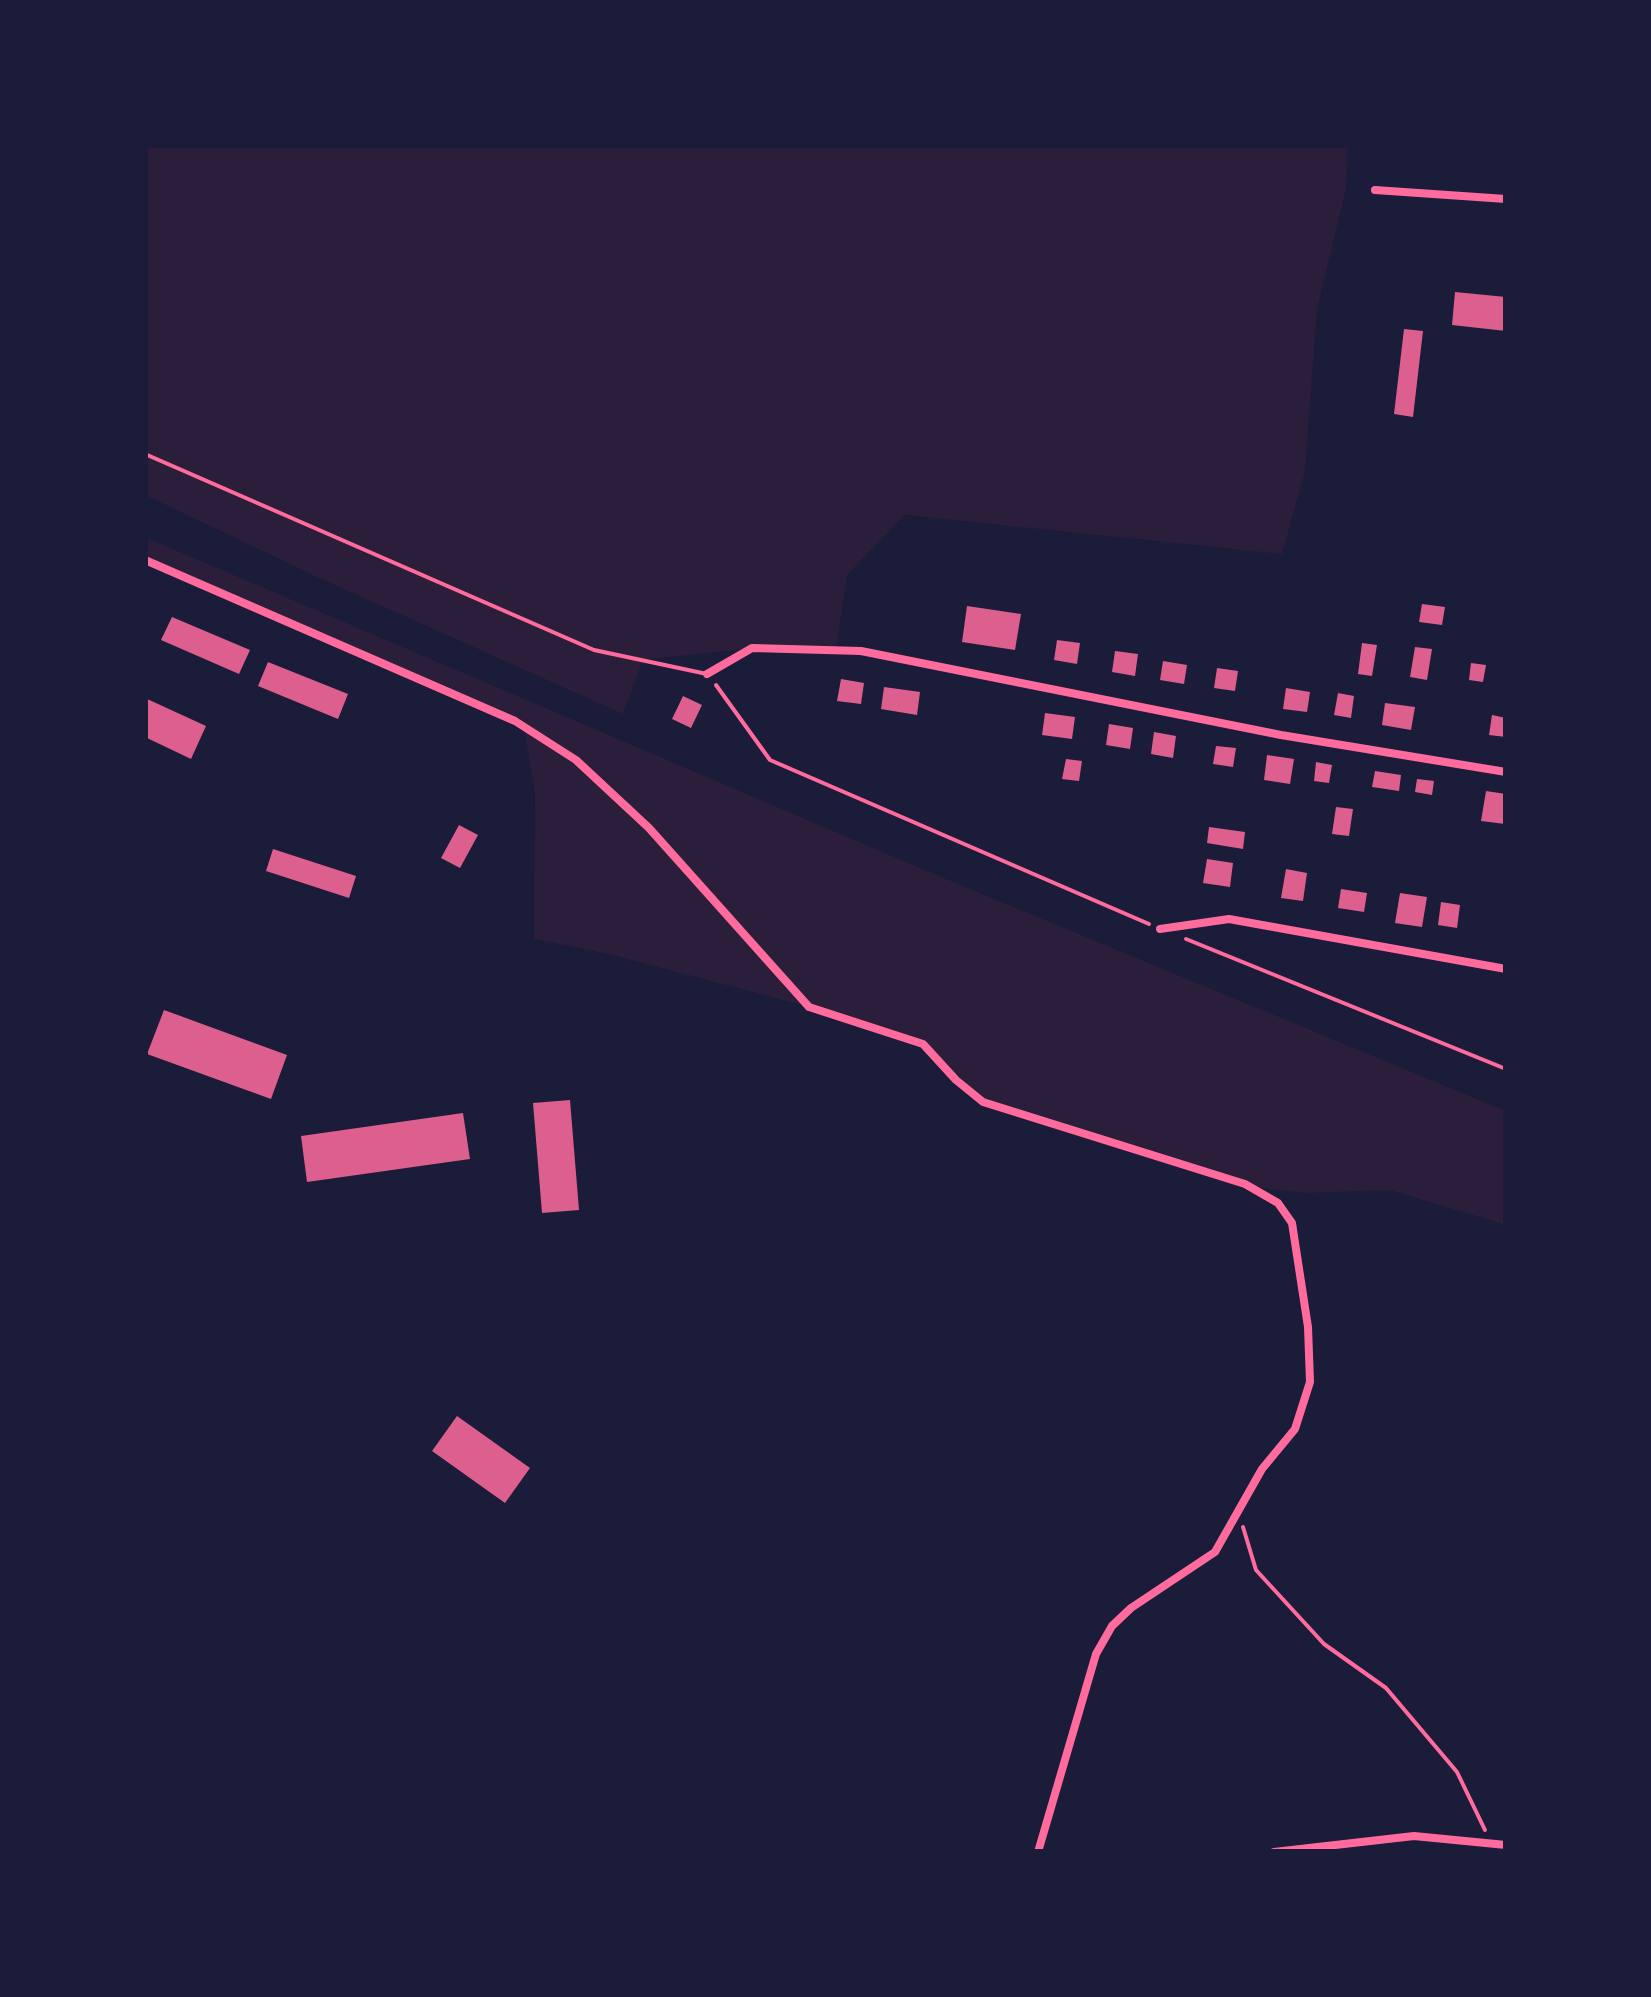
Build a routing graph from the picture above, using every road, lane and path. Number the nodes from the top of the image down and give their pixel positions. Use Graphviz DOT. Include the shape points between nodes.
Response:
graph roads {
  1 [pos="1374,190"];
  2 [pos="1506,199"];
  3 [pos="145,454"];
  4 [pos="145,560"];
  5 [pos="707,674"];
  6 [pos="1506,772"];
  7 [pos="1160,928"];
  8 [pos="1506,969"];
  9 [pos="1506,1068"];
  10 [pos="1239,1513"];
  11 [pos="1492,1844"];
  12 [pos="1506,1845"];
  13 [pos="1038,1852"];
  14 [pos="1274,1852"];
  1 -- 2 [label="street"];
  3 -- 5 [label="lane" via="594,650"];
  4 -- 10 [label="street" via="515,721 576,760 650,828 809,1007 923,1044 983,1102 1245,1184 1278,1203 1292,1223 1310,1382 1295,1429 1262,1469"];
  5 -- 6 [label="street" via="752,648 861,651 1281,735"];
  5 -- 7 [label="path" via="770,760"];
  7 -- 8 [label="street" via="1228,919"];
  7 -- 9 [label="path"];
  10 -- 11 [label="path" via="1256,1570 1324,1644 1386,1688 1457,1772"];
  10 -- 13 [label="street" via="1215,1552 1112,1626 1096,1654"];
  11 -- 12 [label="street"];
  11 -- 14 [label="street" via="1414,1836"];
}
